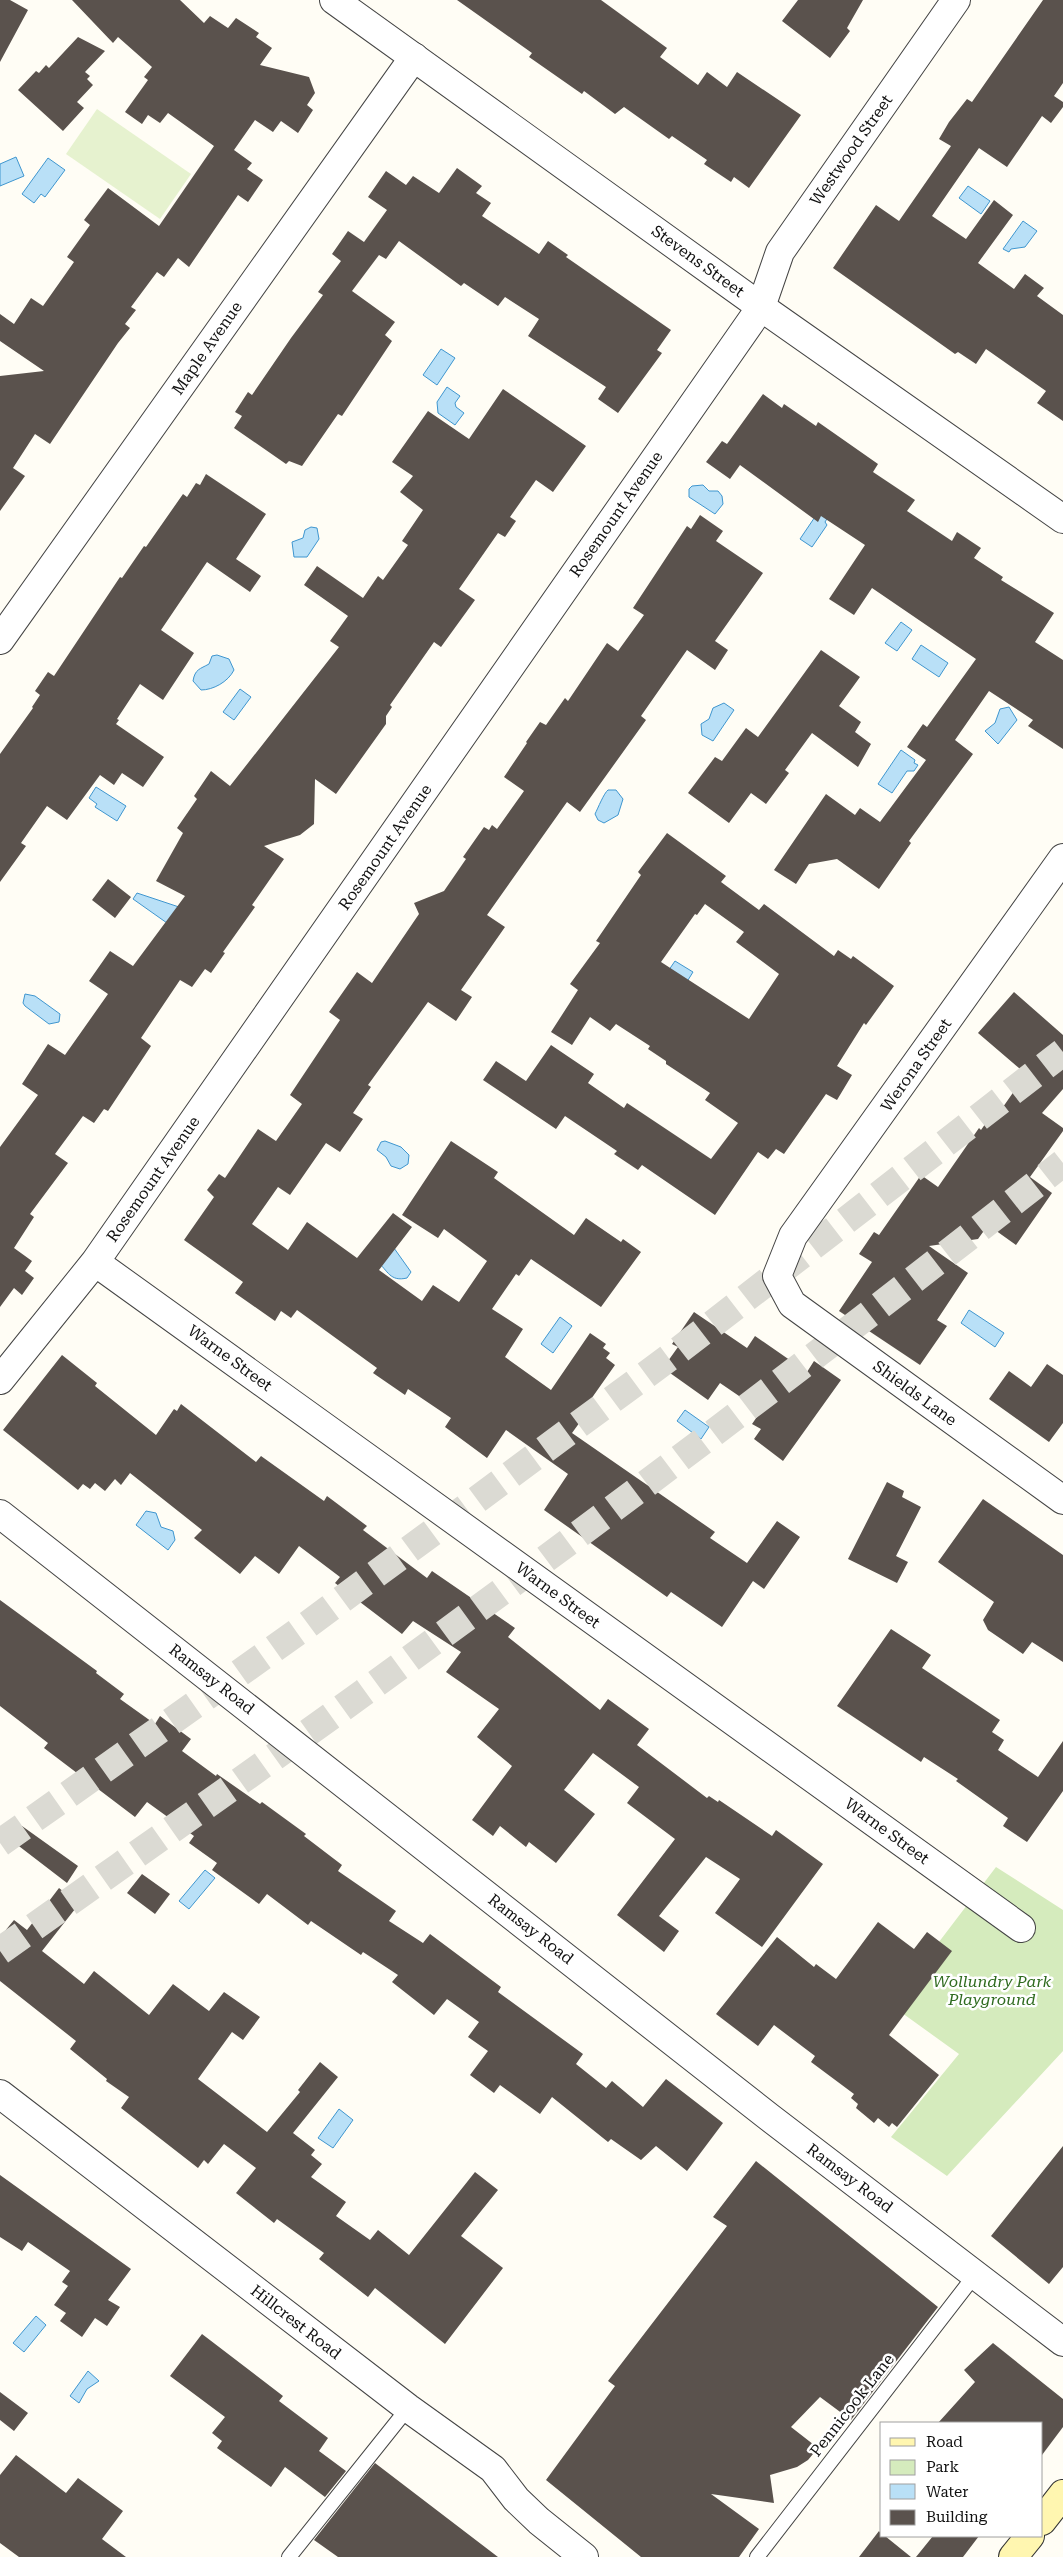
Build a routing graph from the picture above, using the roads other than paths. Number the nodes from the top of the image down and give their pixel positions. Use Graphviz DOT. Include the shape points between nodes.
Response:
graph roads {
  1 [pos="334,0"];
  2 [pos="956,0"];
  3 [pos="414,57"];
  4 [pos="761,307"];
  5 [pos="1063,519"];
  6 [pos="0,640"];
  7 [pos="1063,858"];
  8 [pos="95,1262"];
  9 [pos="777,1276"];
  10 [pos="0,1380"];
  11 [pos="1063,1500"];
  12 [pos="0,1514"];
  13 [pos="1021,1928"];
  14 [pos="0,2094"];
  15 [pos="975,2275"];
  16 [pos="1063,2342"];
  17 [pos="408,2408"];
  18 [pos="1063,2494"];
  19 [pos="1043,2520"];
  20 [pos="1029,2537"];
  21 [pos="289,2557"];
  22 [pos="584,2557"];
  23 [pos="757,2557"];
  24 [pos="1013,2557"];
  1 -- 3 [label="street, Stevens Street"];
  2 -- 4 [label="street, Westwood Street" via="780,252"];
  3 -- 4 [label="street, Stevens Street"];
  3 -- 6 [label="street, Maple Avenue"];
  4 -- 5 [label="street, Stevens Street"];
  4 -- 8 [label="street, Rosemount Avenue"];
  7 -- 9 [label="street, Werona Street" via="794,1236"];
  8 -- 10 [label="street, Rosemount Avenue"];
  8 -- 13 [label="street, Warne Street"];
  9 -- 11 [label="street, Shields Lane" via="792,1304"];
  12 -- 15 [label="street, Ramsay Road"];
  14 -- 17 [label="street, Hillcrest Road"];
  15 -- 16 [label="street, Ramsay Road"];
  15 -- 23 [label="lane, Pennicook Lane"];
  17 -- 21 [label="lane"];
  17 -- 22 [label="street, Hillcrest Road" via="493,2469 516,2499"];
  18 -- 19 [label="main road"];
  20 -- 24 [label="main road"];
}
